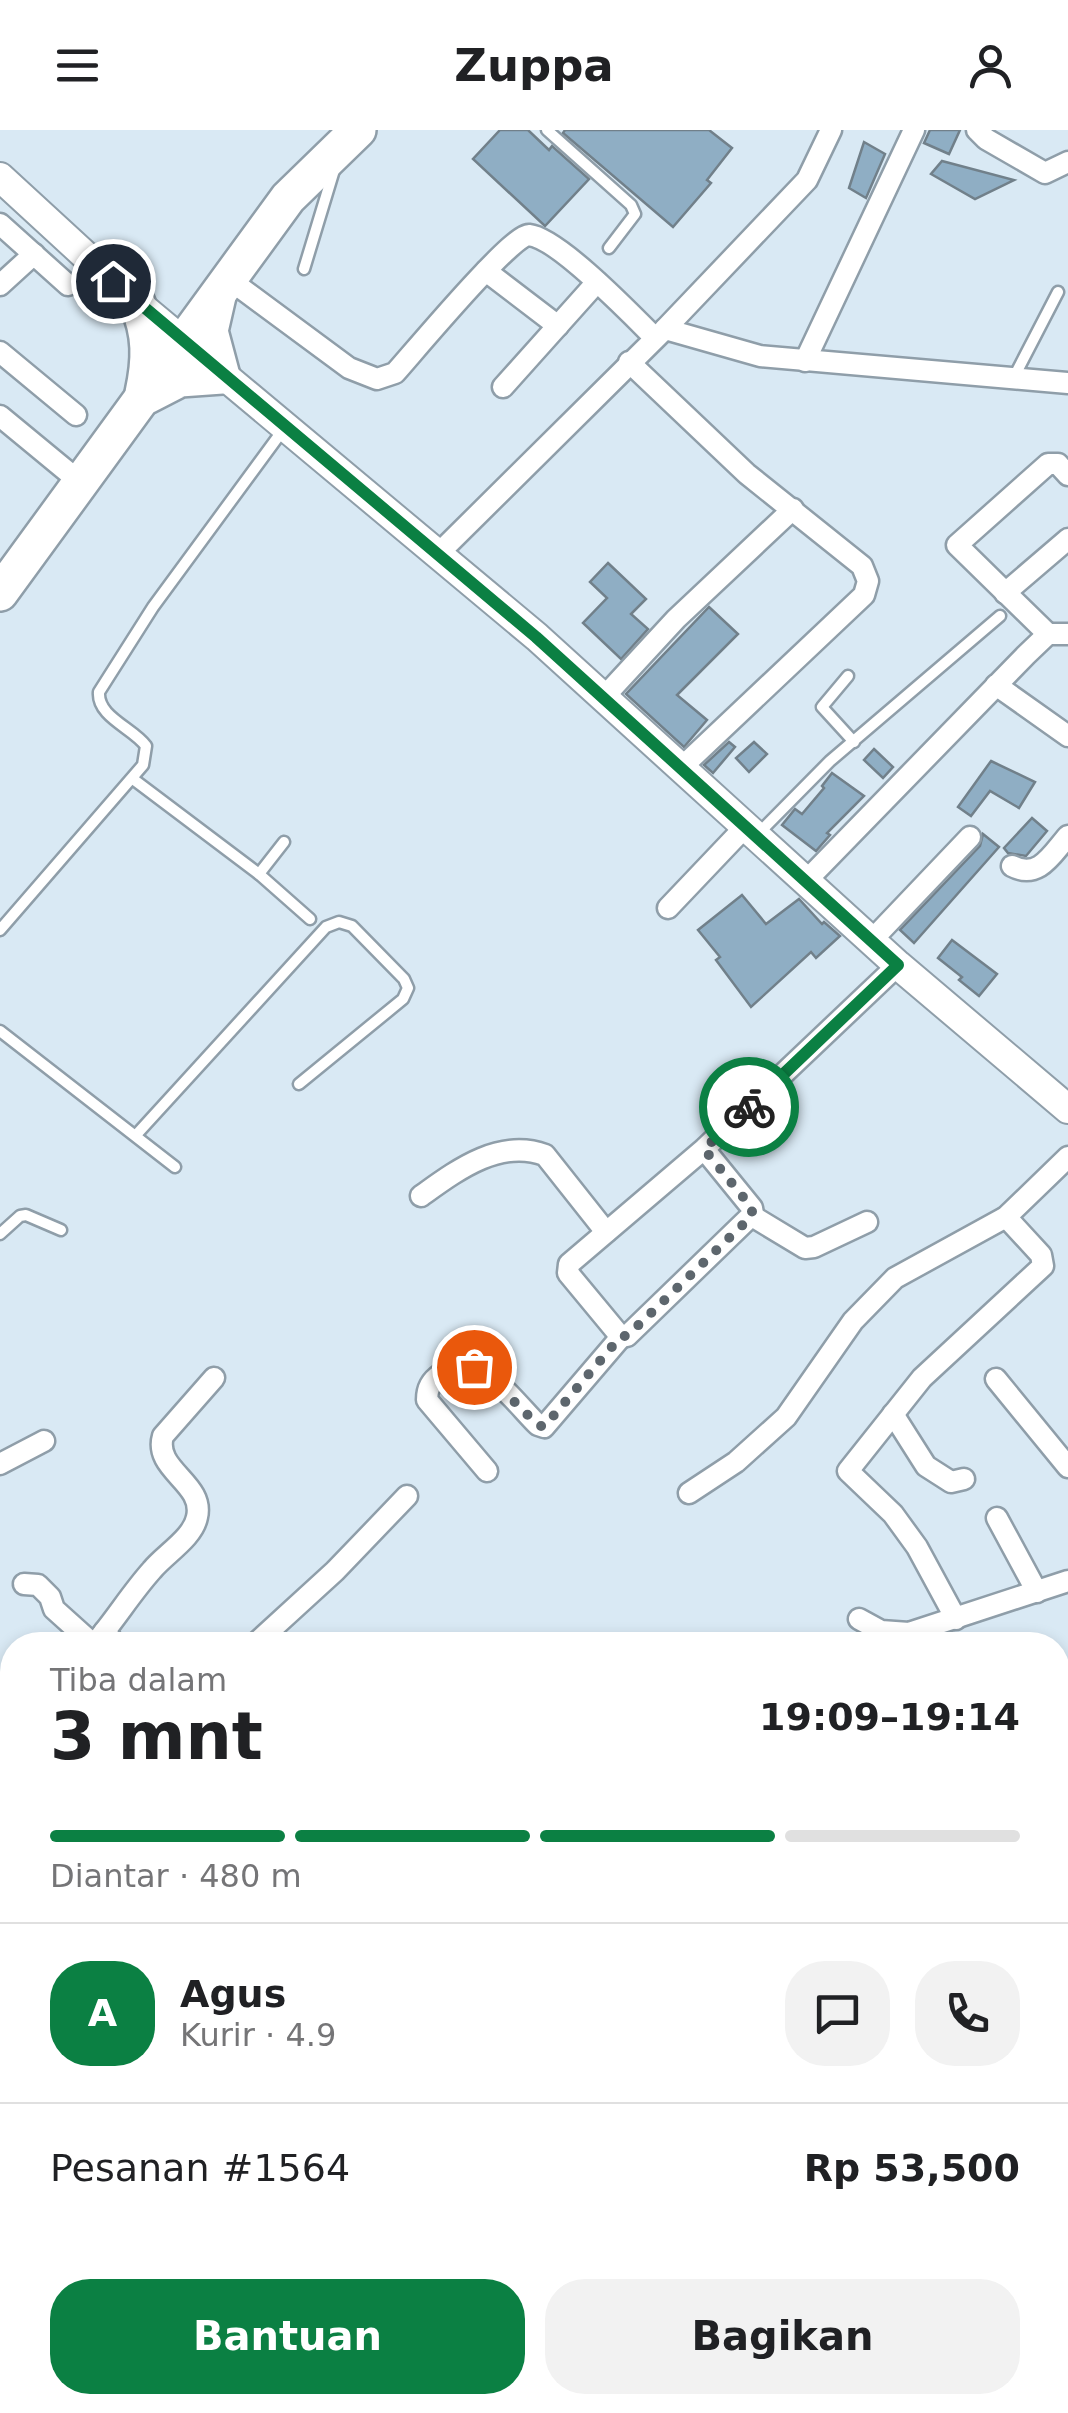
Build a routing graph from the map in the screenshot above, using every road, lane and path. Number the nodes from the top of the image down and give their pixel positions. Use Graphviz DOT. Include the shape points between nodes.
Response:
graph roads {
  1 [pos="548,130"];
  2 [pos="831,130"];
  3 [pos="914,130"];
  4 [pos="977,130"];
  5 [pos="350,138"];
  6 [pos="1068,162"];
  7 [pos="0,177"];
  8 [pos="0,224"];
  9 [pos="610,248"];
  10 [pos="34,254"];
  11 [pos="304,269"];
  12 [pos="486,271"];
  13 [pos="596,282"];
  14 [pos="0,284"];
  15 [pos="68,285"];
  16 [pos="224,287"];
  17 [pos="1058,292"];
  18 [pos="137,303"];
  19 [pos="558,326"];
  20 [pos="660,333"];
  21 [pos="183,341"];
  22 [pos="0,352"];
  23 [pos="628,362"];
  24 [pos="805,362"];
  25 [pos="222,376"];
  26 [pos="1014,378"];
  27 [pos="1068,383"];
  28 [pos="503,387"];
  29 [pos="142,399"];
  30 [pos="76,415"];
  31 [pos="0,416"];
  32 [pos="286,426"];
  33 [pos="1068,475"];
  34 [pos="80,482"];
  35 [pos="793,509"];
  36 [pos="1068,540"];
  37 [pos="438,554"];
  38 [pos="0,593"];
  39 [pos="1006,593"];
  40 [pos="1000,616"];
  41 [pos="1063,634"];
  42 [pos="848,676"];
  43 [pos="996,685"];
  44 [pos="604,697"];
  45 [pos="1068,736"];
  46 [pos="854,742"];
  47 [pos="682,768"];
  48 [pos="133,778"];
  49 [pos="750,832"];
  50 [pos="1068,836"];
  51 [pos="970,837"];
  52 [pos="284,842"];
  53 [pos="1012,866"];
  54 [pos="260,874"];
  55 [pos="806,881"];
  56 [pos="668,908"];
  57 [pos="310,920"];
  58 [pos="0,930"];
  59 [pos="872,940"];
  60 [pos="898,965"];
  61 [pos="1,1035"];
  62 [pos="300,1084"];
  63 [pos="1068,1109"];
  64 [pos="136,1135"];
  65 [pos="704,1149"];
  66 [pos="1068,1157"];
  67 [pos="175,1167"];
  68 [pos="421,1196"];
  69 [pos="752,1216"];
  70 [pos="1006,1217"];
  71 [pos="868,1222"];
  72 [pos="60,1230"];
  73 [pos="606,1232"];
  74 [pos="0,1234"];
  75 [pos="621,1336"];
  76 [pos="214,1378"];
  77 [pos="996,1378"];
  78 [pos="894,1414"];
  79 [pos="44,1441"];
  80 [pos="0,1464"];
  81 [pos="1068,1467"];
  82 [pos="487,1472"];
  83 [pos="964,1480"];
  84 [pos="689,1493"];
  85 [pos="408,1496"];
  86 [pos="998,1518"];
  87 [pos="1068,1581"];
  88 [pos="24,1584"];
  89 [pos="1037,1592"];
  90 [pos="858,1619"];
  91 [pos="956,1619"];
  92 [pos="80,1632"];
  93 [pos="114,1632"];
  94 [pos="268,1632"];
  95 [pos="887,1632"];
  96 [pos="906,1632"];
  1 -- 9 [label="lane" via="636,214"];
  2 -- 20 [label="street" via="807,180"];
  3 -- 24 [label="street"];
  4 -- 6 [label="street" via="1045,173"];
  5 -- 11 [label="lane"];
  5 -- 16 [label="highway" via="288,198"];
  7 -- 18 [label="street"];
  8 -- 10 [label="street"];
  10 -- 14 [label="street"];
  10 -- 15 [label="street"];
  12 -- 13 [label="street" via="516,239 530,235"];
  12 -- 16 [label="street" via="395,372 377,379 349,368"];
  12 -- 19 [label="street"];
  13 -- 19 [label="street"];
  13 -- 20 [label="street"];
  16 -- 18 [label="highway" via="179,309"];
  16 -- 21 [label="highway"];
  16 -- 25 [label="highway" via="210,330"];
  17 -- 26 [label="lane"];
  18 -- 21 [label="street"];
  18 -- 29 [label="highway" via="150,349"];
  19 -- 28 [label="street"];
  20 -- 23 [label="street"];
  20 -- 24 [label="street"];
  21 -- 25 [label="street"];
  21 -- 29 [label="highway"];
  22 -- 30 [label="street"];
  23 -- 35 [label="street"];
  23 -- 37 [label="street"];
  24 -- 26 [label="street"];
  25 -- 29 [label="highway" via="180,379"];
  25 -- 32 [label="street"];
  26 -- 27 [label="street"];
  29 -- 34 [label="highway"];
  31 -- 34 [label="street"];
  32 -- 37 [label="street"];
  32 -- 48 [label="lane" via="104,682 98,700 104,710 146,746"];
  33 -- 39 [label="street" via="1048,464 960,540 959,550"];
  34 -- 38 [label="highway"];
  35 -- 44 [label="street"];
  35 -- 47 [label="street" via="862,566 868,588"];
  36 -- 39 [label="street"];
  37 -- 44 [label="street"];
  39 -- 41 [label="street"];
  40 -- 46 [label="lane"];
  41 -- 43 [label="street"];
  42 -- 46 [label="lane" via="822,706"];
  43 -- 45 [label="street"];
  43 -- 55 [label="street"];
  44 -- 47 [label="street"];
  46 -- 49 [label="lane"];
  47 -- 49 [label="street"];
  48 -- 54 [label="lane"];
  48 -- 58 [label="lane"];
  49 -- 55 [label="street"];
  49 -- 56 [label="street"];
  50 -- 53 [label="street" via="1040,868"];
  51 -- 59 [label="street"];
  52 -- 54 [label="lane"];
  54 -- 57 [label="lane"];
  55 -- 59 [label="street"];
  59 -- 60 [label="street"];
  60 -- 63 [label="street"];
  60 -- 65 [label="street"];
  61 -- 64 [label="lane"];
  62 -- 64 [label="lane" via="408,988 352,926 339,922 326,927"];
  64 -- 67 [label="lane"];
  65 -- 69 [label="street"];
  65 -- 73 [label="street"];
  66 -- 70 [label="street"];
  68 -- 73 [label="street" via="476,1160 531,1150 544,1156"];
  69 -- 71 [label="street" via="804,1248"];
  69 -- 75 [label="street"];
  70 -- 78 [label="street" via="1043,1266 922,1378"];
  70 -- 84 [label="street" via="894,1278 853,1320 786,1417"];
  72 -- 74 [label="lane" via="26,1215"];
  73 -- 75 [label="street" via="567,1270"];
  75 -- 82 [label="street" via="544,1427 474,1367 448,1369 434,1379 427,1400"];
  76 -- 93 [label="street" via="160,1444 194,1493 196,1522 152,1570"];
  77 -- 81 [label="street"];
  78 -- 83 [label="street" via="926,1466 950,1482"];
  78 -- 91 [label="street" via="848,1471 893,1514"];
  79 -- 80 [label="street"];
  85 -- 94 [label="street"];
  86 -- 89 [label="street"];
  87 -- 89 [label="street"];
  88 -- 92 [label="street" via="38,1584"];
  89 -- 91 [label="street"];
  90 -- 95 [label="street"];
  91 -- 96 [label="street"];
}
